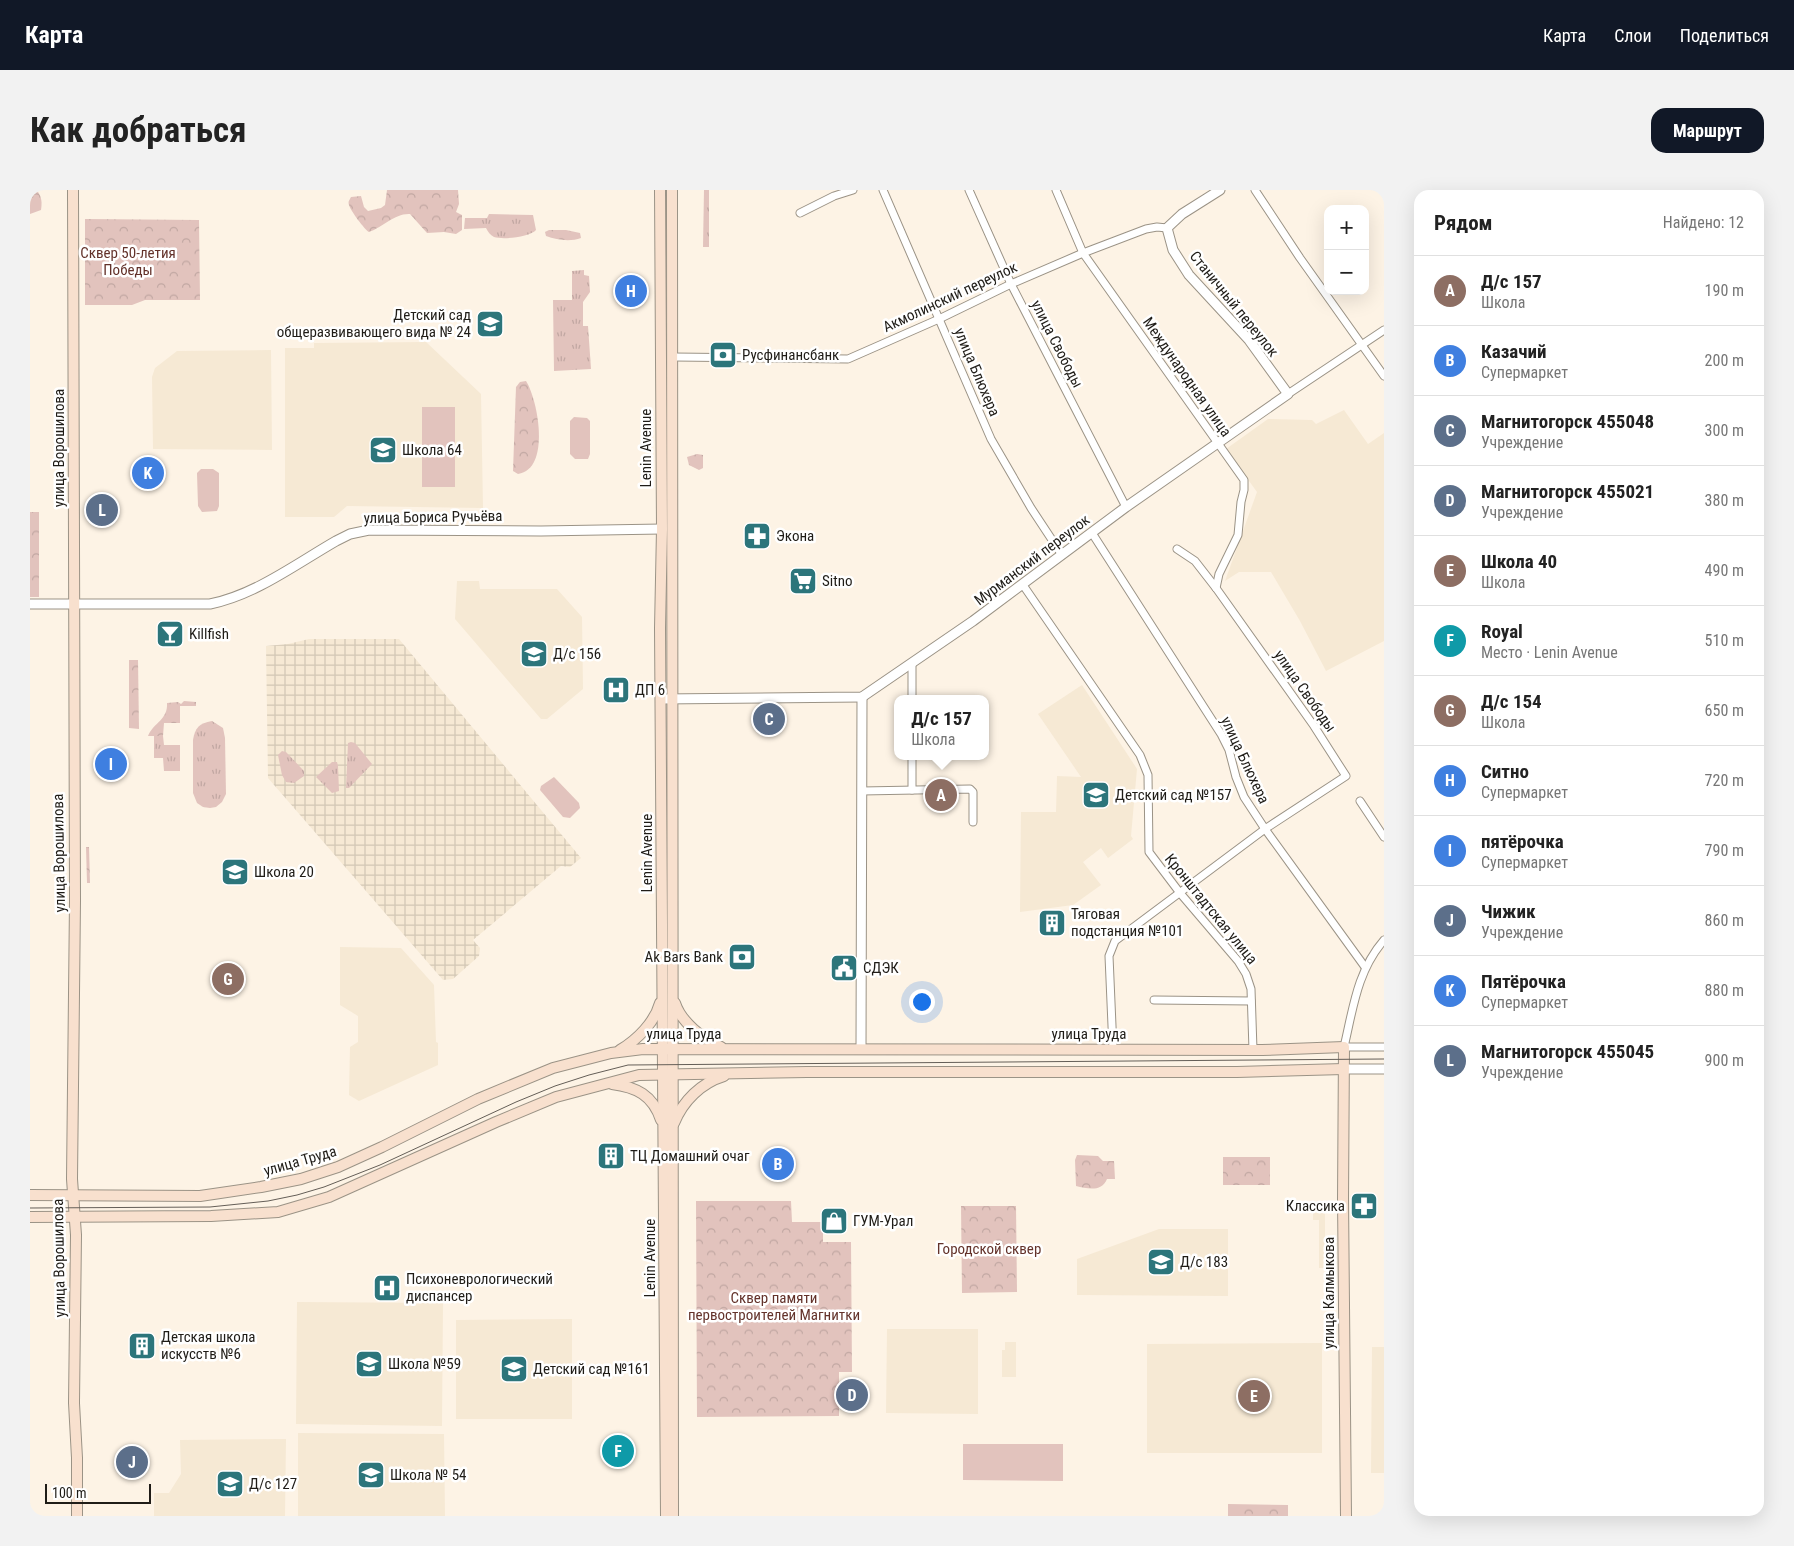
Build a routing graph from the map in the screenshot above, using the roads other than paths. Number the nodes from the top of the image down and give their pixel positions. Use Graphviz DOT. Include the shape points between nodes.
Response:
graph roads {
  1 [pos="73,190"];
  2 [pos="660,190"];
  3 [pos="672,190"];
  4 [pos="853,190"];
  5 [pos="884,190"];
  6 [pos="969,190"];
  7 [pos="1056,190"];
  8 [pos="1220,190"];
  9 [pos="1255,190"];
  10 [pos="800,213"];
  11 [pos="1166,228"];
  12 [pos="1083,253"];
  13 [pos="1011,284"];
  14 [pos="939,319"];
  15 [pos="1384,330"];
  16 [pos="1361,346"];
  17 [pos="674,357"];
  18 [pos="1384,376"];
  19 [pos="1288,394"];
  20 [pos="1217,444"];
  21 [pos="1126,507"];
  22 [pos="662,529"];
  23 [pos="674,529"];
  24 [pos="1092,533"];
  25 [pos="1177,549"];
  26 [pos="1062,555"];
  27 [pos="1023,585"];
  28 [pos="1216,588"];
  29 [pos="30,604"];
  30 [pos="74,604"];
  31 [pos="912,663"];
  32 [pos="912,695"];
  33 [pos="862,697"];
  34 [pos="661,699"];
  35 [pos="673,699"];
  36 [pos="912,760"];
  37 [pos="912,790"];
  38 [pos="862,791"];
  39 [pos="1360,801"];
  40 [pos="973,822"];
  41 [pos="1265,830"];
  42 [pos="1384,837"];
  43 [pos="1180,893"];
  44 [pos="1384,940"];
  45 [pos="1365,967"];
  46 [pos="668,991"];
  47 [pos="1154,1000"];
  48 [pos="1251,1001"];
  49 [pos="1344,1047"];
  50 [pos="1384,1047"];
  51 [pos="668,1049"];
  52 [pos="726,1049"];
  53 [pos="861,1049"];
  54 [pos="1112,1049"];
  55 [pos="1253,1050"];
  56 [pos="618,1052"];
  57 [pos="1344,1069"];
  58 [pos="1384,1069"];
  59 [pos="734,1073"];
  60 [pos="668,1075"];
  61 [pos="606,1084"];
  62 [pos="668,1128"];
  63 [pos="30,1195"];
  64 [pos="73,1195"];
  65 [pos="30,1217"];
  66 [pos="75,1217"];
  67 [pos="77,1516"];
  68 [pos="666,1516"];
  69 [pos="674,1516"];
  70 [pos="1346,1516"];
  1 -- 30 [label="main road, улица Ворошилова"];
  2 -- 22 [label="main road, Lenin Avenue"];
  3 -- 17 [label="main road, Lenin Avenue"];
  4 -- 10 [label="street"];
  5 -- 14 [label="street, улица Блюхера"];
  6 -- 13 [label="street, улица Свободы"];
  7 -- 12 [label="street, Международная улица"];
  8 -- 11 [label="street"];
  9 -- 16 [label="street"];
  11 -- 12 [label="street, Акмолинский переулок" via="1146,229"];
  11 -- 19 [label="street, Станичный переулок" via="1173,250 1189,275 1249,340"];
  12 -- 13 [label="street, Акмолинский переулок"];
  12 -- 20 [label="street, Международная улица"];
  13 -- 14 [label="street, Акмолинский переулок"];
  13 -- 21 [label="street, улица Свободы"];
  14 -- 17 [label="street, Акмолинский переулок" via="848,359"];
  14 -- 26 [label="street, улица Блюхера" via="991,439"];
  15 -- 16 [label="street, Мурманский переулок"];
  16 -- 18 [label="street"];
  16 -- 19 [label="street, Мурманский переулок"];
  17 -- 23 [label="main road, Lenin Avenue"];
  19 -- 20 [label="street, Мурманский переулок"];
  20 -- 21 [label="street, Мурманский переулок"];
  20 -- 28 [label="street, Международная улица" via="1244,480 1244,490 1238,535 1219,574"];
  21 -- 24 [label="street, Мурманский переулок"];
  22 -- 23 [label="main road, улица Бориса Ручьёва"];
  22 -- 30 [label="street, улица Бориса Ручьёва" via="369,530 336,541 228,601 210,604"];
  22 -- 34 [label="main road, Lenin Avenue"];
  23 -- 35 [label="main road, Lenin Avenue"];
  24 -- 26 [label="street, Мурманский переулок"];
  24 -- 41 [label="street, улица Блюхера" via="1221,734 1244,797"];
  25 -- 28 [label="street, улица Свободы" via="1195,561"];
  26 -- 27 [label="street, Мурманский переулок"];
  27 -- 31 [label="street, Мурманский переулок"];
  27 -- 43 [label="street, Кронштадтская улица" via="1140,755 1148,775 1149,852"];
  28 -- 41 [label="street, улица Свободы" via="1346,776"];
  29 -- 30 [label="street, улица Бориса Ручьёва"];
  30 -- 64 [label="main road, улица Ворошилова"];
  31 -- 32 [label="street"];
  31 -- 33 [label="street, Мурманский переулок"];
  33 -- 35 [label="street"];
  33 -- 38 [label="street"];
  34 -- 35 [label="street"];
  34 -- 46 [label="main road, Lenin Avenue"];
  35 -- 46 [label="main road, Lenin Avenue"];
  36 -- 37 [label="street"];
  37 -- 38 [label="street"];
  37 -- 40 [label="street" via="972,789"];
  38 -- 53 [label="street"];
  39 -- 42 [label="street"];
  41 -- 43 [label="street"];
  41 -- 45 [label="street, улица Блюхера"];
  43 -- 48 [label="street, Кронштадтская улица" via="1246,974"];
  43 -- 54 [label="street" via="1120,936 1111,948"];
  44 -- 45 [label="street"];
  45 -- 49 [label="street"];
  46 -- 51 [label="main road, Lenin Avenue"];
  46 -- 52 [label="main road" via="691,1026 711,1043"];
  46 -- 56 [label="main road" via="646,1029"];
  47 -- 48 [label="street"];
  48 -- 55 [label="street, Кронштадтская улица"];
  49 -- 50 [label="street"];
  49 -- 55 [label="main road, улица Труда"];
  49 -- 57 [label="main road"];
  51 -- 52 [label="main road, улица Труда"];
  51 -- 56 [label="main road, улица Труда"];
  51 -- 60 [label="main road, Lenin Avenue"];
  52 -- 53 [label="main road, улица Труда"];
  53 -- 54 [label="main road, улица Труда"];
  54 -- 55 [label="main road, улица Труда"];
  56 -- 64 [label="main road, улица Труда" via="553,1068 478,1099 338,1167 301,1179 200,1196"];
  57 -- 58 [label="street"];
  57 -- 59 [label="main road"];
  57 -- 70 [label="main road, улица Калмыкова"];
  59 -- 60 [label="main road"];
  59 -- 62 [label="main road" via="712,1080 699,1090"];
  60 -- 61 [label="main road" via="639,1075"];
  60 -- 62 [label="main road, Lenin Avenue"];
  61 -- 62 [label="main road" via="629,1086 640,1092 658,1111"];
  61 -- 66 [label="main road" via="556,1097 329,1197 278,1212"];
  62 -- 68 [label="main road, Lenin Avenue"];
  62 -- 69 [label="main road, Lenin Avenue"];
  63 -- 64 [label="main road, улица Труда"];
  64 -- 66 [label="main road, улица Ворошилова"];
  65 -- 66 [label="main road"];
  66 -- 67 [label="main road, улица Ворошилова"];
}
